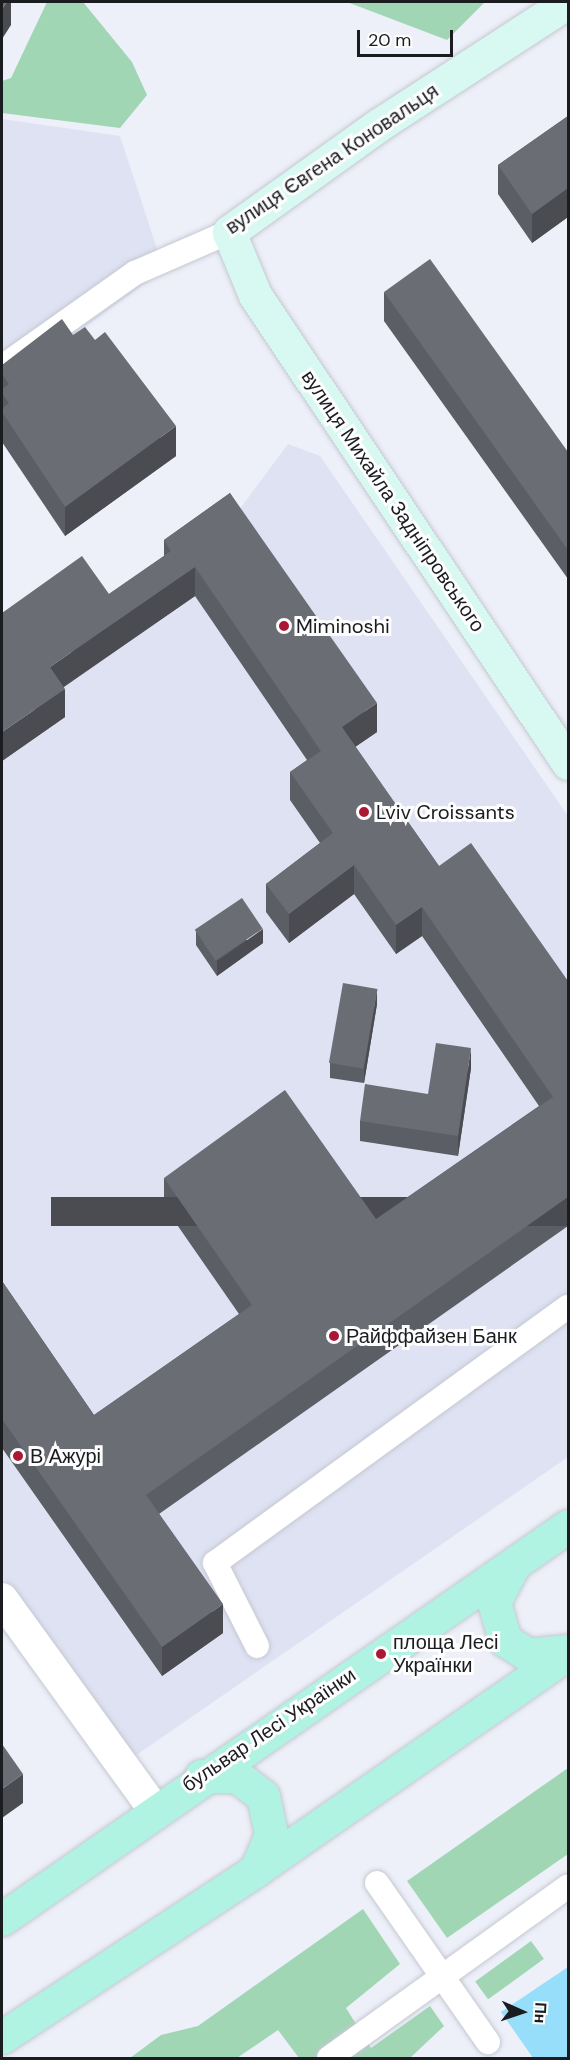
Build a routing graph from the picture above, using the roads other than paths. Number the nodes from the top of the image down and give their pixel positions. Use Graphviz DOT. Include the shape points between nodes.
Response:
graph roads {
  1 [pos="568,2"];
  2 [pos="229,232"];
  3 [pos="2,367"];
  4 [pos="568,763"];
  5 [pos="568,1307"];
  6 [pos="568,1526"];
  7 [pos="516,1562"];
  8 [pos="2,1599"];
  9 [pos="257,1646"];
  10 [pos="568,1652"];
  11 [pos="201,1776"];
  12 [pos="154,1809"];
  13 [pos="256,1870"];
  14 [pos="377,1883"];
  15 [pos="568,1886"];
  16 [pos="2,1919"];
  17 [pos="443,1976"];
  18 [pos="2,2037"];
  19 [pos="488,2042"];
  20 [pos="329,2058"];
  1 -- 2 [label="main road, вулиця Євгена Коновальця" via="380,124"];
  2 -- 3 [label="street, вулиця Євгена Коновальця" via="135,273"];
  2 -- 4 [label="main road, вулиця Михайла Задніпровського" via="255,295"];
  5 -- 9 [label="street" via="214,1563"];
  6 -- 7 [label="main road, бульвар Лесі Українки"];
  7 -- 10 [label="main road" via="498,1588 498,1628 528,1655"];
  7 -- 11 [label="main road, бульвар Лесі Українки"];
  8 -- 12 [label="street"];
  10 -- 13 [label="main road"];
  11 -- 12 [label="main road, бульвар Лесі Українки"];
  11 -- 13 [label="main road" via="237,1776 263,1796 271,1835"];
  12 -- 16 [label="main road, бульвар Лесі Українки"];
  13 -- 18 [label="main road"];
  14 -- 17 [label="street"];
  15 -- 17 [label="street"];
  17 -- 19 [label="street"];
  17 -- 20 [label="street"];
}
